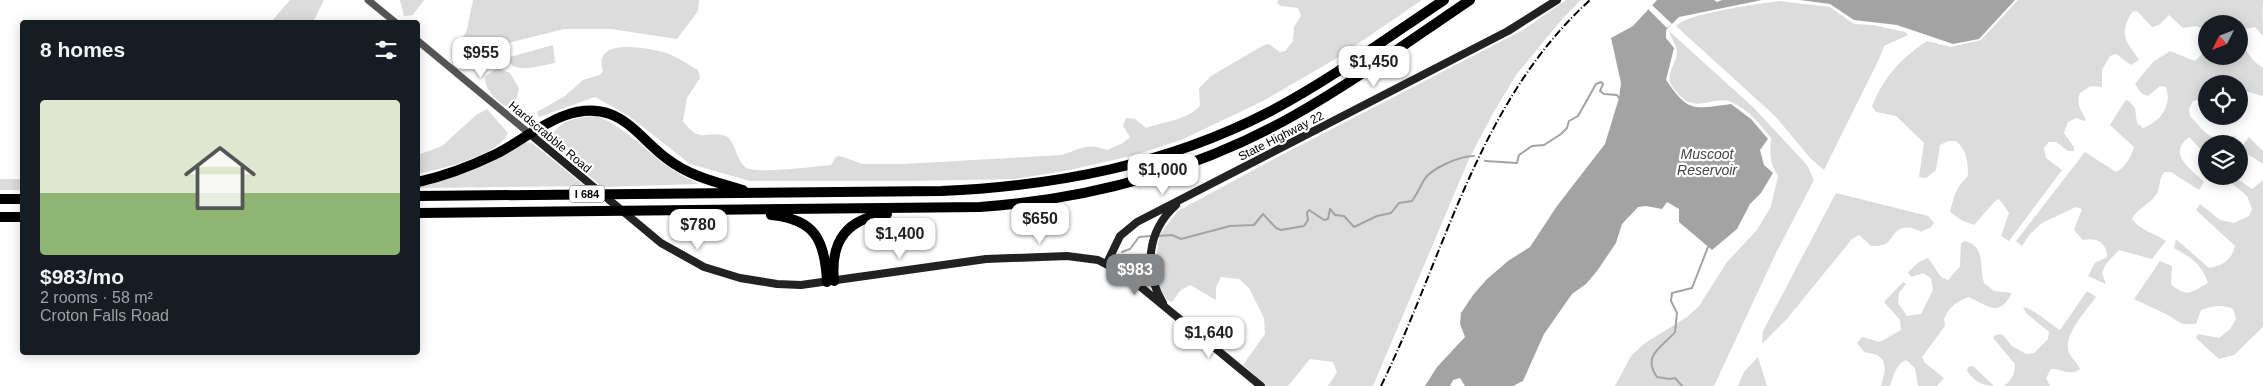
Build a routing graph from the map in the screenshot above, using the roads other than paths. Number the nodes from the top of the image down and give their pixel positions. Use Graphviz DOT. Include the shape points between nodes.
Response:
graph roads {
  1 [pos="368,0"];
  2 [pos="1444,0"];
  3 [pos="1470,0"];
  4 [pos="1557,0"];
  5 [pos="393,20"];
  6 [pos="420,43"];
  7 [pos="530,134"];
  8 [pos="420,181"];
  9 [pos="1200,190"];
  10 [pos="756,193"];
  11 [pos="420,196"];
  12 [pos="0,199"];
  13 [pos="20,199"];
  14 [pos="927,208"];
  15 [pos="753,210"];
  16 [pos="420,213"];
  17 [pos="20,216"];
  18 [pos="0,217"];
  19 [pos="1107,263"];
  20 [pos="830,282"];
  21 [pos="1172,314"];
  22 [pos="1261,386"];
  1 -- 5 [label="street"];
  2 -- 10 [label="highway, I 684" via="1318,84 1269,112 1205,141 1136,164 1072,178 1000,187 903,192"];
  3 -- 14 [label="highway, I 684" via="1309,107 1259,134 1205,157 1141,179 1076,195 1000,205"];
  4 -- 9 [label="main road, State Highway 22" via="1508,32"];
  6 -- 7 [label="street, Hardscrabble Road"];
  7 -- 8 [label="highway" via="482,161"];
  7 -- 10 [label="highway" via="566,115 600,111 625,122 682,169 703,179"];
  7 -- 20 [label="main road, Hardscrabble Road" via="648,233 693,262 728,275 777,284"];
  9 -- 19 [label="main road" via="1130,226 1120,236"];
  9 -- 21 [label="main road" via="1165,216 1152,244 1150,268 1154,285"];
  10 -- 11 [label="highway, I 684"];
  12 -- 13 [label="highway"];
  14 -- 15 [label="highway, I 684"];
  14 -- 20 [label="highway" via="912,213 871,216 856,223 844,233 837,245"];
  15 -- 16 [label="highway, I 684"];
  15 -- 20 [label="highway" via="792,218 813,232 824,252"];
  17 -- 18 [label="highway"];
  19 -- 20 [label="main road, Hardscrabble Road" via="1079,256 1001,258"];
  19 -- 21 [label="main road, Hardscrabble Road" via="1135,281"];
  21 -- 22 [label="main road, Hardscrabble Road"];
}
